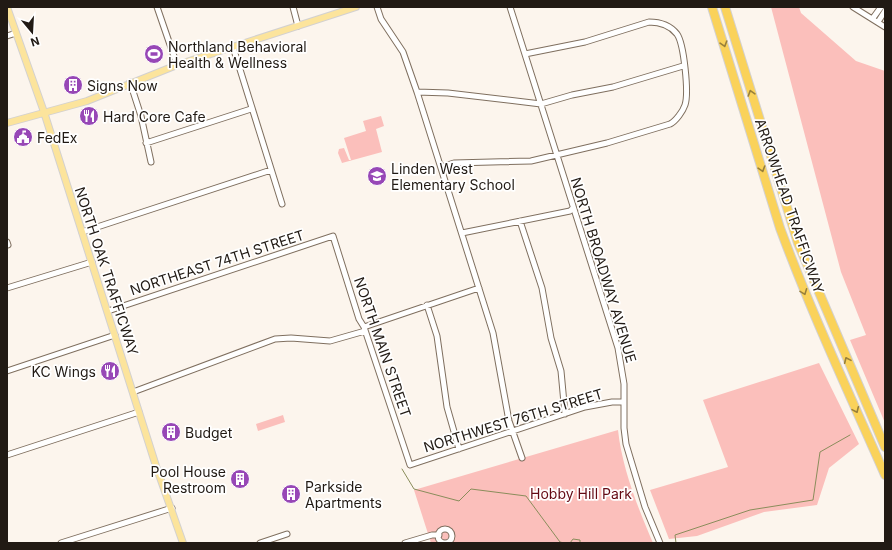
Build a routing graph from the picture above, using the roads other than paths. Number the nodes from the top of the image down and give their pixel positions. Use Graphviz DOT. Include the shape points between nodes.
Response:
graph roads {
  1 [pos="7,7"];
  2 [pos="157,7"];
  3 [pos="293,7"];
  4 [pos="356,7"];
  5 [pos="377,7"];
  6 [pos="510,7"];
  7 [pos="712,7"];
  8 [pos="725,7"];
  9 [pos="853,7"];
  10 [pos="881,7"];
  11 [pos="885,12"];
  12 [pos="872,18"];
  13 [pos="878,22"];
  14 [pos="298,26"];
  15 [pos="885,27"];
  16 [pos="16,33"];
  17 [pos="7,36"];
  18 [pos="232,47"];
  19 [pos="525,54"];
  20 [pos="177,65"];
  21 [pos="683,66"];
  22 [pos="130,82"];
  23 [pos="417,92"];
  24 [pos="541,104"];
  25 [pos="251,109"];
  26 [pos="44,112"];
  27 [pos="7,123"];
  28 [pos="146,143"];
  29 [pos="557,156"];
  30 [pos="152,162"];
  31 [pos="441,167"];
  32 [pos="271,170"];
  33 [pos="282,204"];
  34 [pos="574,208"];
  35 [pos="520,221"];
  36 [pos="82,232"];
  37 [pos="462,233"];
  38 [pos="333,236"];
  39 [pos="92,262"];
  40 [pos="7,288"];
  41 [pos="479,288"];
  42 [pos="427,305"];
  43 [pos="108,311"];
  44 [pos="364,329"];
  45 [pos="115,335"];
  46 [pos="7,371"];
  47 [pos="133,392"];
  48 [pos="624,402"];
  49 [pos="139,412"];
  50 [pos="564,414"];
  51 [pos="514,431"];
  52 [pos="885,447"];
  53 [pos="459,449"];
  54 [pos="7,455"];
  55 [pos="522,458"];
  56 [pos="410,465"];
  57 [pos="885,475"];
  58 [pos="172,508"];
  59 [pos="287,534"];
  60 [pos="439,536"];
  61 [pos="61,543"];
  62 [pos="183,543"];
  63 [pos="260,543"];
  64 [pos="405,543"];
  65 [pos="660,543"];
  1 -- 16 [label="main road, NORTH OAK TRAFFICWAY"];
  2 -- 20 [label="street"];
  3 -- 14 [label="street"];
  4 -- 14 [label="main road"];
  5 -- 23 [label="street" via="381,18 403,52"];
  6 -- 19 [label="street, NORTH BROADWAY AVENUE"];
  7 -- 57 [label="highway, ARROWHEAD TRAFFICWAY, one-way" via="790,255 807,300"];
  52 -- 8 [label="highway, ARROWHEAD TRAFFICWAY, one-way" via="798,243"];
  9 -- 12 [label="street"];
  10 -- 12 [label="street"];
  11 -- 13 [label="street"];
  12 -- 13 [label="street"];
  13 -- 15 [label="street"];
  14 -- 18 [label="main road"];
  16 -- 17 [label="street"];
  16 -- 26 [label="main road, NORTH OAK TRAFFICWAY"];
  18 -- 20 [label="main road"];
  18 -- 25 [label="street"];
  19 -- 21 [label="street" via="585,42 649,22 665,25 673,30 679,38"];
  19 -- 24 [label="street, NORTH BROADWAY AVENUE"];
  20 -- 22 [label="main road"];
  21 -- 24 [label="street" via="613,87"];
  21 -- 29 [label="street" via="686,99 675,121"];
  22 -- 26 [label="main road" via="87,101"];
  22 -- 28 [label="street" via="141,116"];
  23 -- 24 [label="street"];
  23 -- 31 [label="street"];
  24 -- 29 [label="street, NORTH BROADWAY AVENUE"];
  25 -- 28 [label="street"];
  25 -- 32 [label="street"];
  26 -- 27 [label="main road"];
  26 -- 36 [label="main road, NORTH OAK TRAFFICWAY"];
  28 -- 30 [label="street"];
  29 -- 31 [label="street" via="520,162 454,163"];
  29 -- 34 [label="street, NORTH BROADWAY AVENUE"];
  31 -- 37 [label="street"];
  32 -- 33 [label="street"];
  32 -- 36 [label="street"];
  34 -- 35 [label="street"];
  34 -- 48 [label="street, NORTH BROADWAY AVENUE" via="618,348"];
  35 -- 37 [label="street"];
  35 -- 50 [label="street" via="542,288 551,338 561,371"];
  36 -- 39 [label="main road, NORTH OAK TRAFFICWAY"];
  37 -- 41 [label="street"];
  38 -- 43 [label="street, NORTHEAST 74TH STREET"];
  38 -- 44 [label="street, NORTH MAIN STREET"];
  39 -- 40 [label="street"];
  39 -- 43 [label="main road, NORTH OAK TRAFFICWAY"];
  41 -- 42 [label="street"];
  41 -- 51 [label="street" via="493,334 506,405"];
  42 -- 44 [label="street"];
  42 -- 53 [label="street" via="437,336 447,407"];
  43 -- 45 [label="main road, NORTH OAK TRAFFICWAY"];
  44 -- 47 [label="street" via="330,341 275,338"];
  44 -- 56 [label="street, NORTH MAIN STREET"];
  45 -- 46 [label="street"];
  45 -- 47 [label="main road, NORTH OAK TRAFFICWAY"];
  47 -- 49 [label="main road, NORTH OAK TRAFFICWAY"];
  48 -- 50 [label="street, NORTHWEST 76TH STREET" via="595,405"];
  48 -- 65 [label="street, NORTH BROADWAY AVENUE" via="624,428 632,466"];
  49 -- 54 [label="street"];
  49 -- 58 [label="main road, NORTH OAK TRAFFICWAY"];
  50 -- 51 [label="street, NORTHWEST 76TH STREET"];
  51 -- 53 [label="street, NORTHWEST 76TH STREET"];
  51 -- 55 [label="street"];
  53 -- 56 [label="street, NORTHWEST 76TH STREET"];
  58 -- 61 [label="street"];
  58 -- 62 [label="main road, NORTH OAK TRAFFICWAY"];
  59 -- 63 [label="street"];
  60 -- 64 [label="street" via="432,535"];
}
